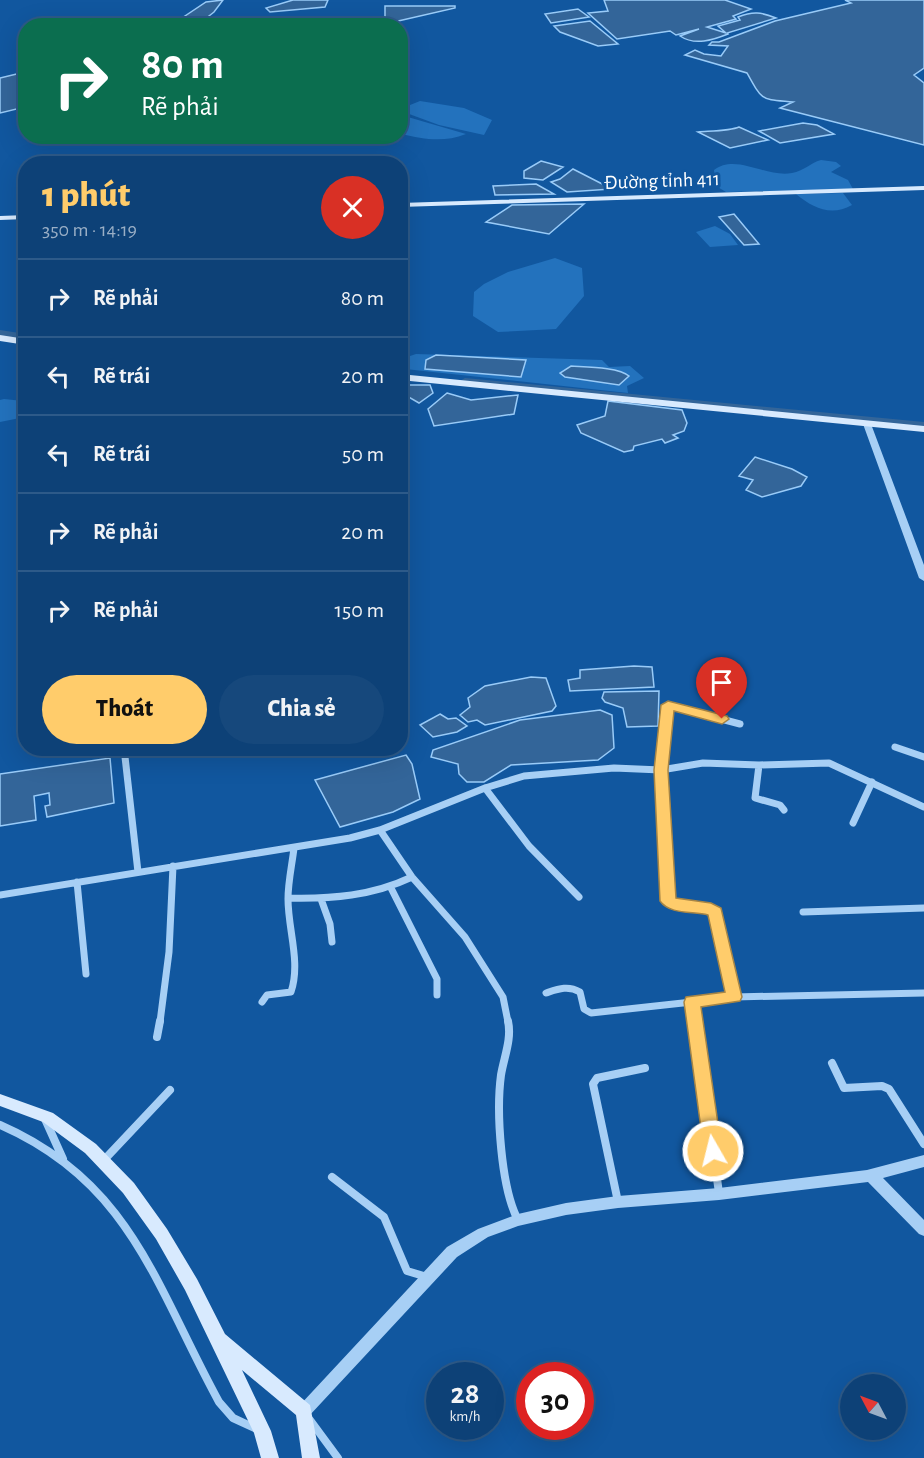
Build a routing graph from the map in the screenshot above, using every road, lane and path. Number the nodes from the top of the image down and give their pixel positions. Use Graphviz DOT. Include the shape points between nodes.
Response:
graph roads {
  1 [pos="924,188"];
  2 [pos="408,205"];
  3 [pos="18,217"];
  4 [pos="0,218"];
  5 [pos="0,338"];
  6 [pos="18,341"];
  7 [pos="408,379"];
  8 [pos="867,424"];
  9 [pos="924,429"];
  10 [pos="924,578"];
  11 [pos="740,724"];
  12 [pos="895,747"];
  13 [pos="125,756"];
  14 [pos="924,757"];
  15 [pos="759,765"];
  16 [pos="661,770"];
  17 [pos="872,782"];
  18 [pos="485,788"];
  19 [pos="924,807"];
  20 [pos="784,810"];
  21 [pos="853,823"];
  22 [pos="380,831"];
  23 [pos="294,848"];
  24 [pos="172,866"];
  25 [pos="138,872"];
  26 [pos="412,877"];
  27 [pos="77,882"];
  28 [pos="391,888"];
  29 [pos="0,895"];
  30 [pos="579,897"];
  31 [pos="288,898"];
  32 [pos="321,899"];
  33 [pos="924,908"];
  34 [pos="803,912"];
  35 [pos="332,942"];
  36 [pos="86,974"];
  37 [pos="546,993"];
  38 [pos="924,993"];
  39 [pos="437,995"];
  40 [pos="734,997"];
  41 [pos="262,1002"];
  42 [pos="692,1002"];
  43 [pos="157,1037"];
  44 [pos="832,1063"];
  45 [pos="645,1068"];
  46 [pos="170,1090"];
  47 [pos="0,1100"];
  48 [pos="43,1116"];
  49 [pos="0,1125"];
  50 [pos="924,1144"];
  51 [pos="63,1160"];
  52 [pos="104,1160"];
  53 [pos="924,1161"];
  54 [pos="871,1175"];
  55 [pos="332,1177"];
  56 [pos="719,1194"];
  57 [pos="618,1202"];
  58 [pos="518,1220"];
  59 [pos="924,1230"];
  60 [pos="427,1277"];
  61 [pos="216,1337"];
  62 [pos="304,1411"];
  63 [pos="262,1431"];
  64 [pos="270,1458"];
  65 [pos="311,1458"];
  66 [pos="339,1458"];
  1 -- 2 [label="main road, Đường tỉnh 411"];
  3 -- 4 [label="main road"];
  5 -- 6 [label="main road"];
  7 -- 8 [label="main road"];
  8 -- 9 [label="main road"];
  8 -- 10 [label="street"];
  11 -- 16 [label="street" via="668,705"];
  12 -- 14 [label="street"];
  13 -- 25 [label="street"];
  15 -- 16 [label="street" via="703,763"];
  15 -- 17 [label="street" via="829,763"];
  15 -- 20 [label="street" via="755,798 780,805"];
  16 -- 18 [label="street" via="614,768 524,776"];
  16 -- 40 [label="street" via="668,901 716,912"];
  17 -- 19 [label="street"];
  17 -- 21 [label="street"];
  18 -- 22 [label="street"];
  18 -- 30 [label="street" via="529,846"];
  22 -- 23 [label="street"];
  22 -- 26 [label="street"];
  23 -- 24 [label="street"];
  23 -- 31 [label="street"];
  24 -- 25 [label="street"];
  24 -- 43 [label="street" via="164,1007"];
  25 -- 27 [label="street"];
  26 -- 28 [label="street"];
  26 -- 58 [label="street" via="447,914 503,997 510,1031 501,1077 501,1135 505,1181"];
  27 -- 29 [label="street"];
  27 -- 36 [label="street"];
  28 -- 32 [label="street"];
  28 -- 39 [label="street" via="437,979"];
  31 -- 32 [label="street"];
  31 -- 41 [label="street" via="293,989 286,994 267,995"];
  32 -- 35 [label="street"];
  33 -- 34 [label="street"];
  37 -- 42 [label="street" via="573,988 580,992 584,1009 591,1013"];
  38 -- 40 [label="street"];
  40 -- 42 [label="street"];
  42 -- 56 [label="street"];
  44 -- 50 [label="street" via="843,1088 889,1089"];
  45 -- 57 [label="street" via="597,1078 593,1084"];
  46 -- 52 [label="street"];
  47 -- 48 [label="main road"];
  48 -- 51 [label="street"];
  48 -- 52 [label="main road" via="57,1122"];
  49 -- 51 [label="street" via="30,1138"];
  51 -- 63 [label="street" via="87,1180 124,1223 223,1407 233,1418"];
  52 -- 61 [label="main road" via="133,1193 174,1255"];
  53 -- 54 [label="street"];
  54 -- 56 [label="street"];
  54 -- 59 [label="street"];
  55 -- 60 [label="street" via="388,1222 407,1271"];
  56 -- 57 [label="street"];
  57 -- 58 [label="street"];
  58 -- 60 [label="street" via="483,1233 452,1252"];
  60 -- 62 [label="street"];
  61 -- 62 [label="main road"];
  61 -- 63 [label="main road"];
  62 -- 65 [label="main road"];
  62 -- 66 [label="street"];
  63 -- 64 [label="main road"];
}
